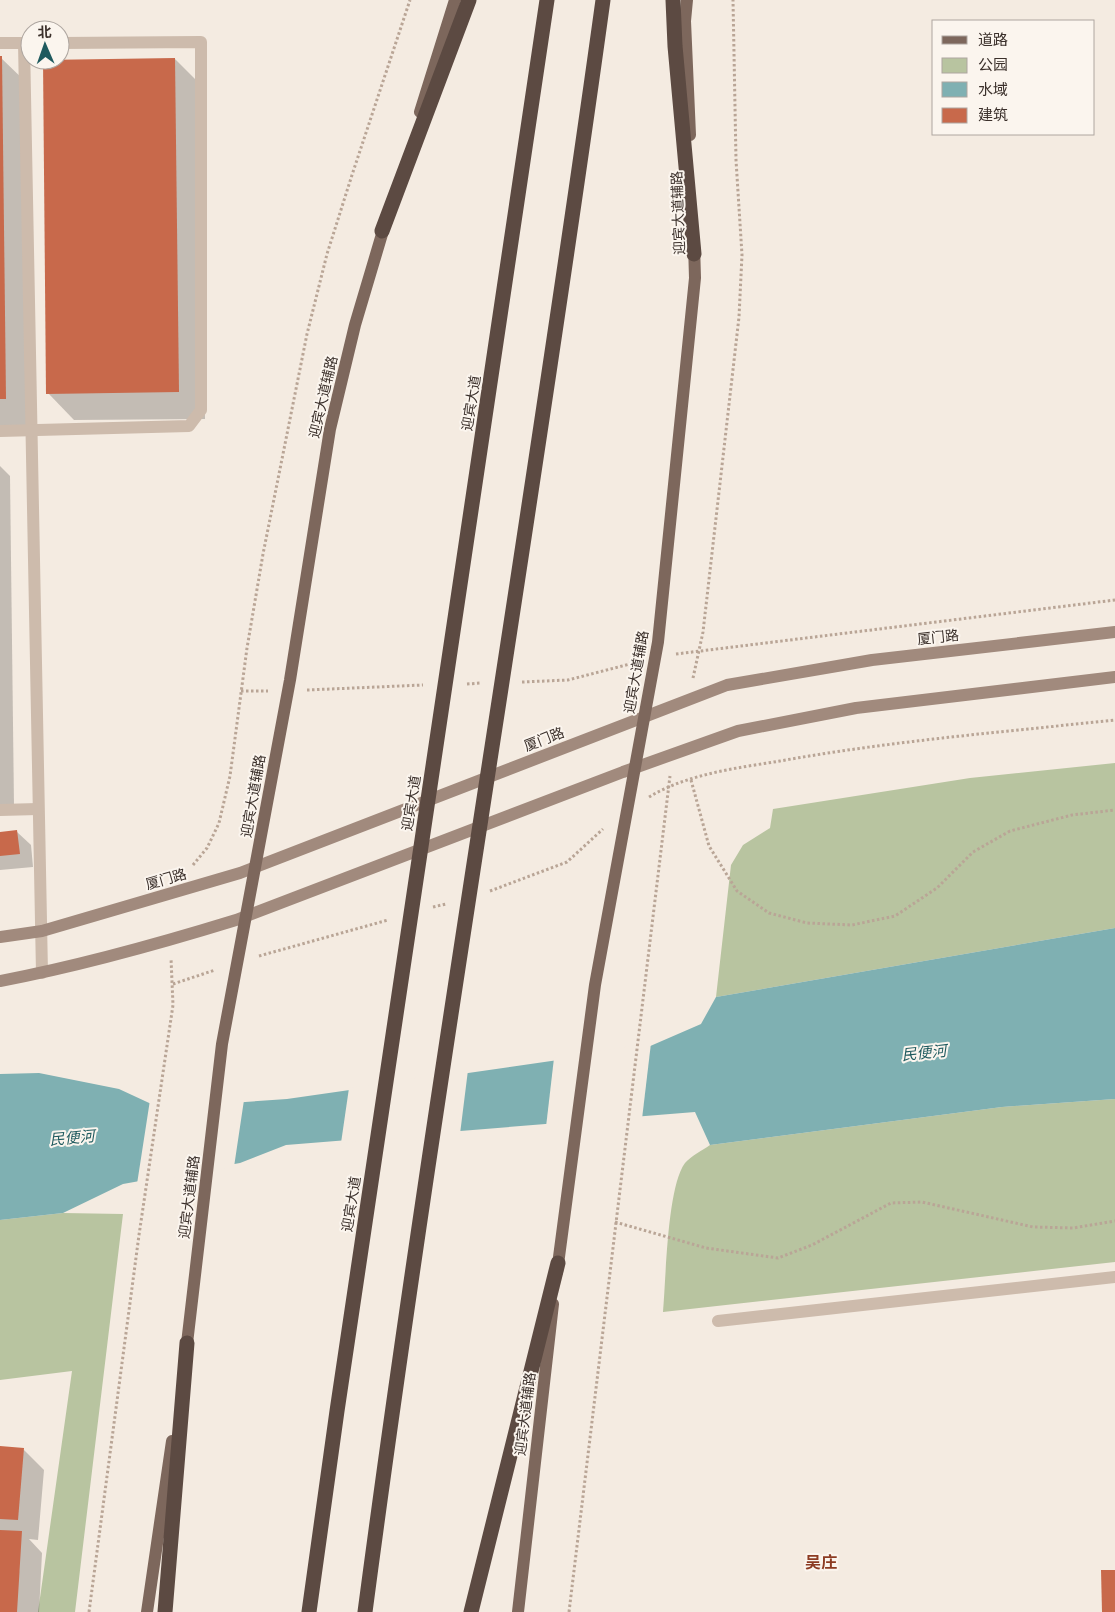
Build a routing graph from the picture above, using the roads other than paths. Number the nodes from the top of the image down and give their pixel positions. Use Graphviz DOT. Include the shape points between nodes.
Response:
graph roads {
  1 [pos="455,0"];
  2 [pos="469,0"];
  3 [pos="548,0"];
  4 [pos="603,0"];
  5 [pos="673,0"];
  6 [pos="687,0"];
  7 [pos="0,43"];
  8 [pos="20,43"];
  9 [pos="70,43"];
  10 [pos="27,70"];
  11 [pos="382,231"];
  12 [pos="694,254"];
  13 [pos="0,431"];
  14 [pos="31,431"];
  15 [pos="1115,632"];
  16 [pos="1115,677"];
  17 [pos="644,716"];
  18 [pos="634,768"];
  19 [pos="38,809"];
  20 [pos="0,810"];
  21 [pos="255,868"];
  22 [pos="245,916"];
  23 [pos="42,931"];
  24 [pos="0,937"];
  25 [pos="42,973"];
  26 [pos="0,981"];
  27 [pos="558,1263"];
  28 [pos="1115,1277"];
  29 [pos="718,1321"];
  30 [pos="187,1343"];
  31 [pos="147,1612"];
  32 [pos="164,1612"];
  33 [pos="309,1612"];
  34 [pos="365,1612"];
  35 [pos="471,1612"];
  36 [pos="518,1612"];
  1 -- 11 [label="main road, 迎宾大道辅路"];
  2 -- 11 [label="highway"];
  3 -- 33 [label="highway, 迎宾大道"];
  4 -- 34 [label="highway" via="563,291 391,1417"];
  5 -- 12 [label="highway"];
  6 -- 12 [label="main road, 迎宾大道辅路" via="685,21"];
  7 -- 8 [label="lane"];
  9 -- 14 [label="lane" via="201,42 201,410 189,426"];
  10 -- 14 [label="lane"];
  11 -- 21 [label="main road, 迎宾大道辅路" via="330,429 290,680"];
  12 -- 17 [label="main road, 迎宾大道辅路" via="696,278 658,642"];
  13 -- 14 [label="lane"];
  14 -- 19 [label="lane"];
  15 -- 17 [label="street, 厦门路" via="872,660 728,685"];
  16 -- 18 [label="street" via="856,708 738,731"];
  17 -- 18 [label="main road, 迎宾大道辅路"];
  17 -- 21 [label="street, 厦门路"];
  18 -- 22 [label="street"];
  18 -- 27 [label="main road, 迎宾大道辅路" via="595,984"];
  19 -- 20 [label="lane"];
  19 -- 23 [label="lane"];
  21 -- 22 [label="main road, 迎宾大道辅路"];
  21 -- 23 [label="street, 厦门路"];
  22 -- 25 [label="street" via="170,940"];
  22 -- 30 [label="main road, 迎宾大道辅路" via="222,1044"];
  23 -- 24 [label="street, 厦门路"];
  23 -- 25 [label="lane"];
  25 -- 26 [label="street"];
  27 -- 35 [label="highway"];
  27 -- 36 [label="main road, 迎宾大道辅路"];
  28 -- 29 [label="lane"];
  30 -- 31 [label="main road, 迎宾大道辅路"];
  30 -- 32 [label="highway"];
}
